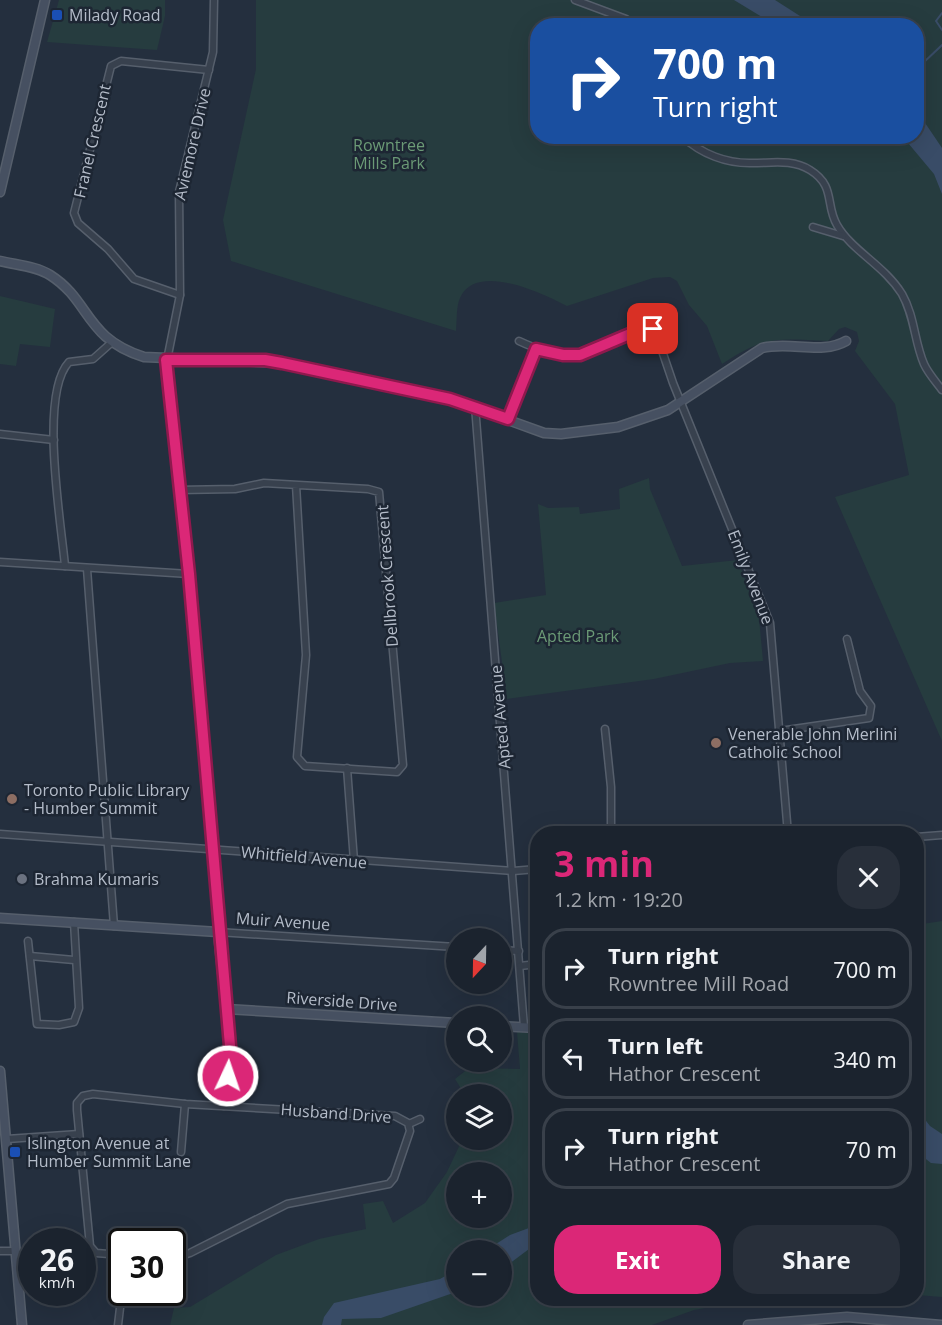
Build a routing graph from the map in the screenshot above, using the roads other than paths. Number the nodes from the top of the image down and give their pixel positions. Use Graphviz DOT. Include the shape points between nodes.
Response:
graph roads {
  1 [pos="45,0"];
  2 [pos="214,0"];
  3 [pos="575,0"];
  4 [pos="623,18"];
  5 [pos="209,70"];
  6 [pos="693,144"];
  7 [pos="0,192"];
  8 [pos="813,227"];
  9 [pos="843,236"];
  10 [pos="0,261"];
  11 [pos="180,295"];
  12 [pos="519,341"];
  13 [pos="846,341"];
  14 [pos="111,343"];
  15 [pos="536,349"];
  16 [pos="166,360"];
  17 [pos="942,390"];
  18 [pos="682,402"];
  19 [pos="475,406"];
  20 [pos="508,419"];
  21 [pos="0,434"];
  22 [pos="54,440"];
  23 [pos="296,485"];
  24 [pos="179,490"];
  25 [pos="0,562"];
  26 [pos="65,566"];
  27 [pos="87,568"];
  28 [pos="189,574"];
  29 [pos="847,639"];
  30 [pos="605,729"];
  31 [pos="780,731"];
  32 [pos="347,768"];
  33 [pos="611,826"];
  34 [pos="787,826"];
  35 [pos="0,834"];
  36 [pos="942,835"];
  37 [pos="924,836"];
  38 [pos="110,844"];
  39 [pos="212,849"];
  40 [pos="354,861"];
  41 [pos="530,870"];
  42 [pos="513,871"];
  43 [pos="0,918"];
  44 [pos="74,922"];
  45 [pos="114,926"];
  46 [pos="218,932"];
  47 [pos="28,941"];
  48 [pos="446,946"];
  49 [pos="512,951"];
  50 [pos="519,951"];
  51 [pos="30,956"];
  52 [pos="74,960"];
  53 [pos="530,965"];
  54 [pos="520,966"];
  55 [pos="226,1009"];
  56 [pos="446,1022"];
  57 [pos="512,1026"];
  58 [pos="524,1027"];
  59 [pos="530,1027"];
  60 [pos="0,1071"];
  61 [pos="184,1104"];
  62 [pos="224,1106"];
  63 [pos="420,1119"];
  64 [pos="409,1126"];
  65 [pos="79,1134"];
  66 [pos="7,1139"];
  67 [pos="181,1152"];
  68 [pos="0,1251"];
  69 [pos="15,1251"];
  70 [pos="108,1254"];
  71 [pos="186,1254"];
  72 [pos="120,1306"];
  73 [pos="22,1325"];
  74 [pos="118,1325"];
  75 [pos="748,1325"];
  76 [pos="941,1325"];
  1 -- 7 [label="street"];
  2 -- 5 [label="street, Aviemore Drive" via="215,37"];
  3 -- 4 [label="street"];
  5 -- 11 [label="street, Aviemore Drive" via="179,192"];
  5 -- 11 [label="street, Franel Crescent" via="121,61 111,66 74,213 78,223 134,279"];
  6 -- 9 [label="street" via="726,160 750,164 789,162 811,170 826,185 834,221"];
  8 -- 9 [label="street"];
  9 -- 17 [label="street" via="879,266 901,293 913,316 924,363"];
  10 -- 14 [label="street" via="41,270 59,281"];
  11 -- 16 [label="street, Aviemore Drive"];
  12 -- 15 [label="street"];
  13 -- 18 [label="street" via="834,348 762,348"];
  14 -- 16 [label="street" via="137,355"];
  14 -- 22 [label="street" via="93,359 73,360 66,365 53,417"];
  15 -- 18 [label="street, Emily Avenue" via="580,355 644,328 653,329"];
  15 -- 20 [label="street"];
  16 -- 19 [label="street" via="265,360"];
  16 -- 24 [label="street, Aviemore Drive"];
  18 -- 20 [label="street" via="618,427 572,434 544,433"];
  18 -- 31 [label="street, Emily Avenue" via="770,623"];
  19 -- 20 [label="street"];
  19 -- 42 [label="street, Apted Avenue"];
  21 -- 22 [label="street"];
  22 -- 26 [label="street"];
  23 -- 24 [label="street, Dellbrook Crescent" via="264,483 235,489"];
  23 -- 32 [label="street" via="306,655 297,758 305,765"];
  23 -- 32 [label="street, Dellbrook Crescent" via="374,489 381,498 403,765 395,772"];
  24 -- 28 [label="street, Aviemore Drive"];
  25 -- 26 [label="street"];
  26 -- 27 [label="street"];
  27 -- 28 [label="street"];
  27 -- 38 [label="street"];
  28 -- 39 [label="street, Aviemore Drive"];
  29 -- 31 [label="street" via="860,691 871,706 869,718"];
  30 -- 33 [label="street"];
  31 -- 34 [label="street, Emily Avenue"];
  32 -- 40 [label="street"];
  35 -- 38 [label="street, Whitfield Avenue"];
  36 -- 37 [label="street"];
  38 -- 39 [label="street, Whitfield Avenue"];
  38 -- 45 [label="street"];
  39 -- 40 [label="street, Whitfield Avenue"];
  39 -- 46 [label="street, Aviemore Drive"];
  40 -- 42 [label="street, Whitfield Avenue"];
  41 -- 42 [label="street, Whitfield Avenue"];
  42 -- 50 [label="street, Apted Avenue"];
  43 -- 44 [label="street, Muir Avenue"];
  44 -- 45 [label="street, Muir Avenue"];
  44 -- 52 [label="street"];
  45 -- 46 [label="street, Muir Avenue"];
  46 -- 48 [label="street, Muir Avenue"];
  46 -- 55 [label="street"];
  47 -- 51 [label="street"];
  49 -- 50 [label="street"];
  50 -- 54 [label="street, Apted Avenue"];
  51 -- 52 [label="street"];
  51 -- 52 [label="street" via="37,1024 74,1022 79,1008"];
  53 -- 54 [label="street"];
  54 -- 58 [label="street, Apted Avenue"];
  55 -- 56 [label="street, Riverside Drive"];
  55 -- 62 [label="street" via="231,1057"];
  57 -- 58 [label="street"];
  58 -- 59 [label="street"];
  60 -- 66 [label="street"];
  61 -- 62 [label="street, Husband Drive"];
  61 -- 65 [label="street, Husband Drive" via="87,1094 77,1103"];
  61 -- 67 [label="street"];
  62 -- 64 [label="street, Husband Drive" via="395,1116"];
  63 -- 64 [label="street"];
  64 -- 71 [label="street" via="394,1179 389,1184 287,1204"];
  65 -- 66 [label="street"];
  65 -- 70 [label="street" via="90,1246 96,1253"];
  66 -- 69 [label="street"];
  68 -- 69 [label="street"];
  69 -- 73 [label="street"];
  72 -- 74 [label="street"];
  75 -- 76 [label="street" via="847,1317"];
}
